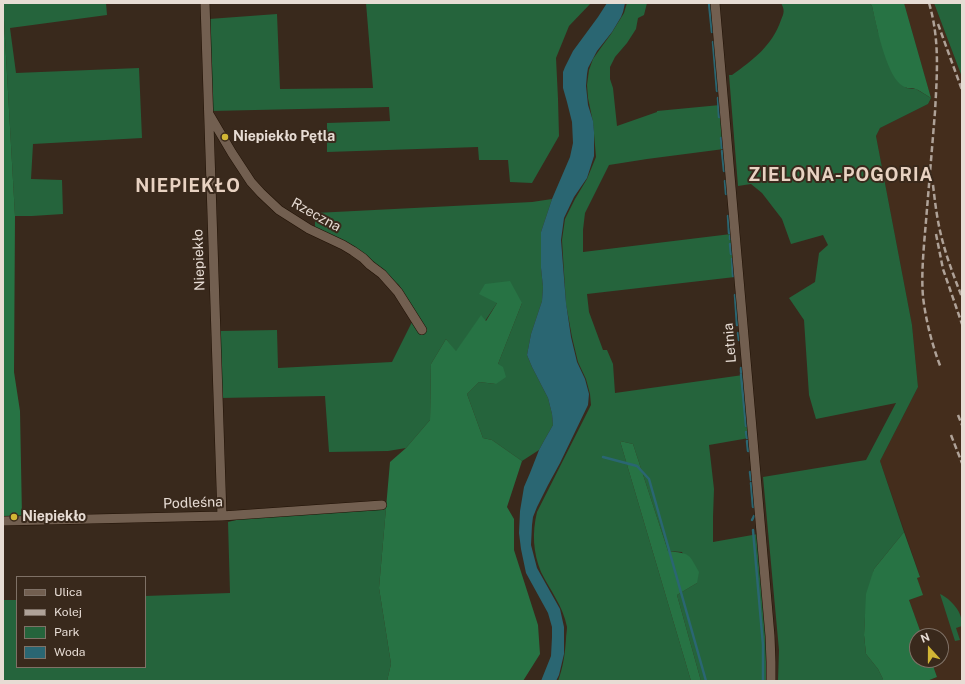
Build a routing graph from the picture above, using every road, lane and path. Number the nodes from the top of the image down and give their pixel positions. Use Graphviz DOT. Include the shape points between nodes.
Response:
graph roads {
  1 [pos="205,3"];
  2 [pos="715,3"];
  3 [pos="208,113"];
  4 [pos="422,330"];
  5 [pos="382,505"];
  6 [pos="222,516"];
  7 [pos="3,521"];
  8 [pos="771,681"];
  1 -- 3 [label="street, Niepiekło"];
  2 -- 8 [label="street, Letnia" via="770,636"];
  3 -- 4 [label="street, Rzeczna" via="251,182 261,193 279,210 309,230 353,251 382,274 398,292"];
  3 -- 6 [label="street, Niepiekło"];
  5 -- 6 [label="street, Podleśna"];
  6 -- 7 [label="street, Podleśna"];
}
